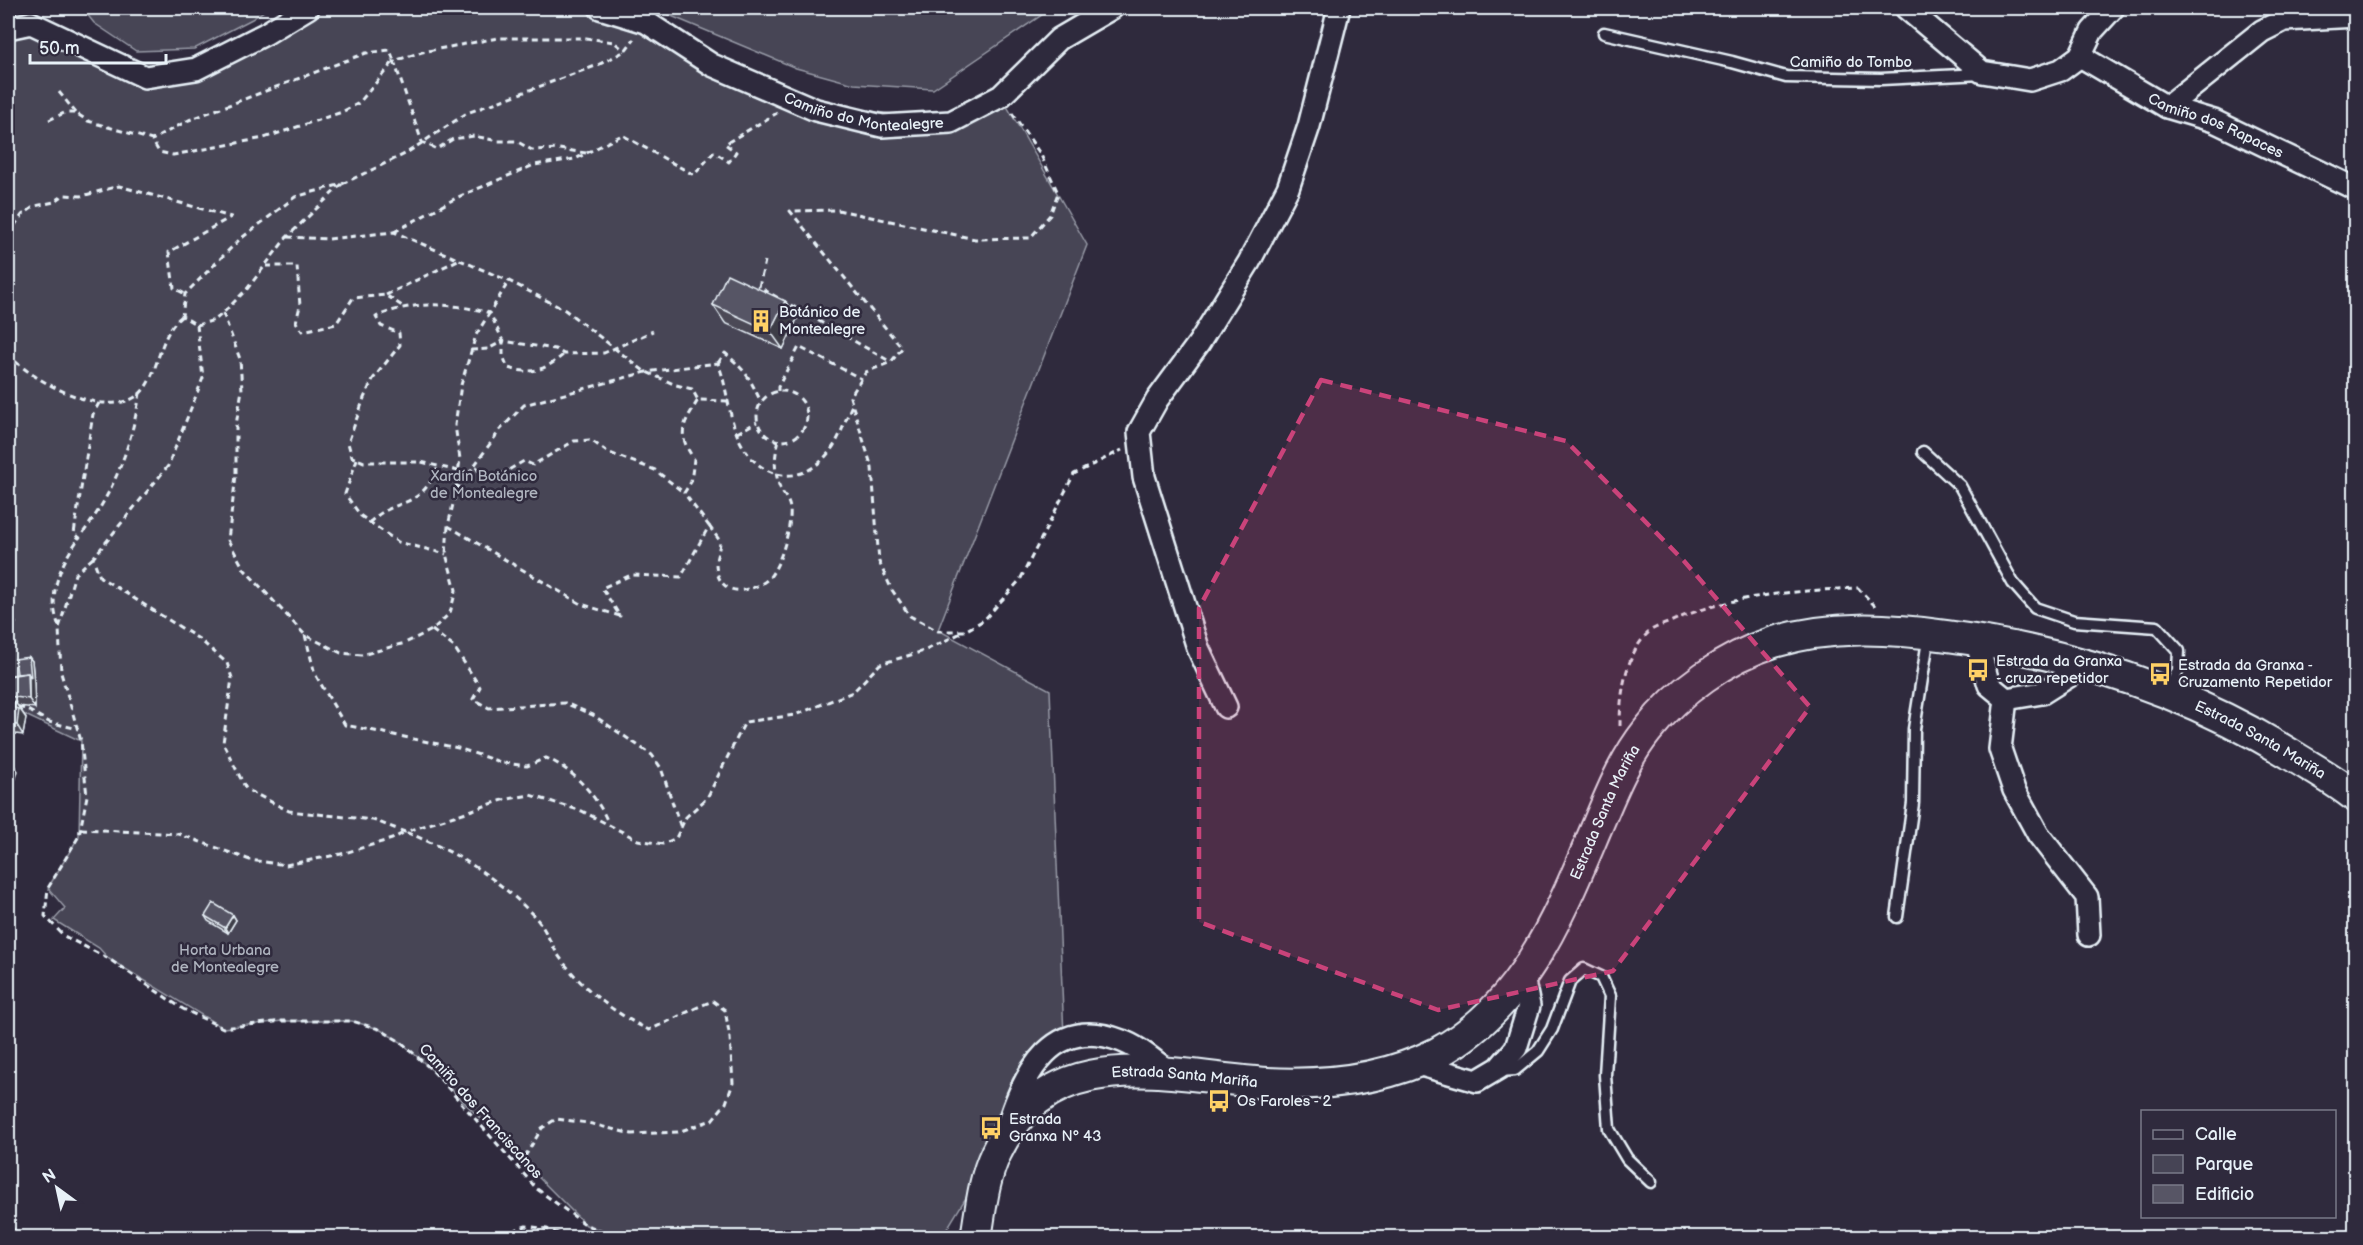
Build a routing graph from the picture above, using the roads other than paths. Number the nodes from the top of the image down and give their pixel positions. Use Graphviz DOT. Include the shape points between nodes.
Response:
graph roads {
  1 [pos="308,8"];
  2 [pos="600,8"];
  3 [pos="1112,8"];
  4 [pos="1339,8"];
  5 [pos="1906,8"];
  6 [pos="2113,8"];
  7 [pos="2355,16"];
  8 [pos="8,28"];
  9 [pos="1604,33"];
  10 [pos="2080,56"];
  11 [pos="1995,74"];
  12 [pos="2167,107"];
  13 [pos="2355,189"];
  14 [pos="1923,452"];
  15 [pos="1929,633"];
  16 [pos="1976,640"];
  17 [pos="2088,664"];
  18 [pos="2168,692"];
  19 [pos="2006,699"];
  20 [pos="1226,707"];
  21 [pos="2355,797"];
  22 [pos="1897,917"];
  23 [pos="2089,935"];
  24 [pos="1523,977"];
  25 [pos="1414,1063"];
  26 [pos="1168,1071"];
  27 [pos="1493,1072"];
  28 [pos="1003,1140"];
  29 [pos="1651,1182"];
  30 [pos="976,1238"];
  1 -- 8 [label="street" via="196,69 145,77 31,23"];
  2 -- 3 [label="street, Camiño do Montealegre" via="646,22 712,65 816,110 882,126 951,122 1001,96 1059,39"];
  4 -- 20 [label="street" via="1288,188 1250,262 1139,432 1144,477 1198,648"];
  5 -- 11 [label="street" via="1982,72"];
  6 -- 10 [label="street" via="2092,31"];
  7 -- 12 [label="street" via="2284,20 2262,31"];
  9 -- 11 [label="lane, Camiño do Tombo" via="1786,77 1881,79"];
  10 -- 11 [label="street" via="2061,70 2030,80"];
  10 -- 12 [label="street, Camiño dos Rapaces"];
  12 -- 13 [label="street, Camiño dos Rapaces" via="2214,121"];
  14 -- 18 [label="lane" via="1960,486 2013,583 2035,608 2074,621 2157,627 2179,651 2178,670"];
  15 -- 16 [label="main road, Estrada Santa Mariña"];
  15 -- 22 [label="lane" via="1914,729 1913,803"];
  15 -- 24 [label="main road, Estrada Santa Mariña" via="1846,630 1789,638 1748,652 1718,668 1679,698 1648,730 1622,768 1547,936"];
  16 -- 17 [label="main road, Estrada Santa Mariña"];
  16 -- 19 [label="street" via="1989,685"];
  17 -- 18 [label="main road, Estrada Santa Mariña"];
  17 -- 19 [label="street" via="2042,693"];
  18 -- 21 [label="main road, Estrada Santa Mariña" via="2257,734"];
  19 -- 23 [label="street" via="2000,748 2014,790 2038,834 2087,897"];
  24 -- 25 [label="main road, Estrada Santa Mariña" via="1468,1033"];
  24 -- 27 [label="street" via="1529,1006 1516,1048"];
  25 -- 26 [label="main road, Estrada Santa Mariña" via="1380,1075 1324,1083 1268,1083"];
  25 -- 27 [label="street" via="1477,1081"];
  26 -- 28 [label="main road, Estrada Santa Mariña" via="1109,1071 1068,1082 1032,1105"];
  26 -- 28 [label="street" via="1125,1041 1096,1032 1064,1037 1043,1053 1016,1098"];
  27 -- 29 [label="lane" via="1515,1070 1538,1051 1552,1029 1570,981 1584,969 1601,977 1610,996 1605,1075 1609,1130 1627,1159"];
  28 -- 30 [label="main road, Estrada Santa Mariña" via="984,1185"];
}
